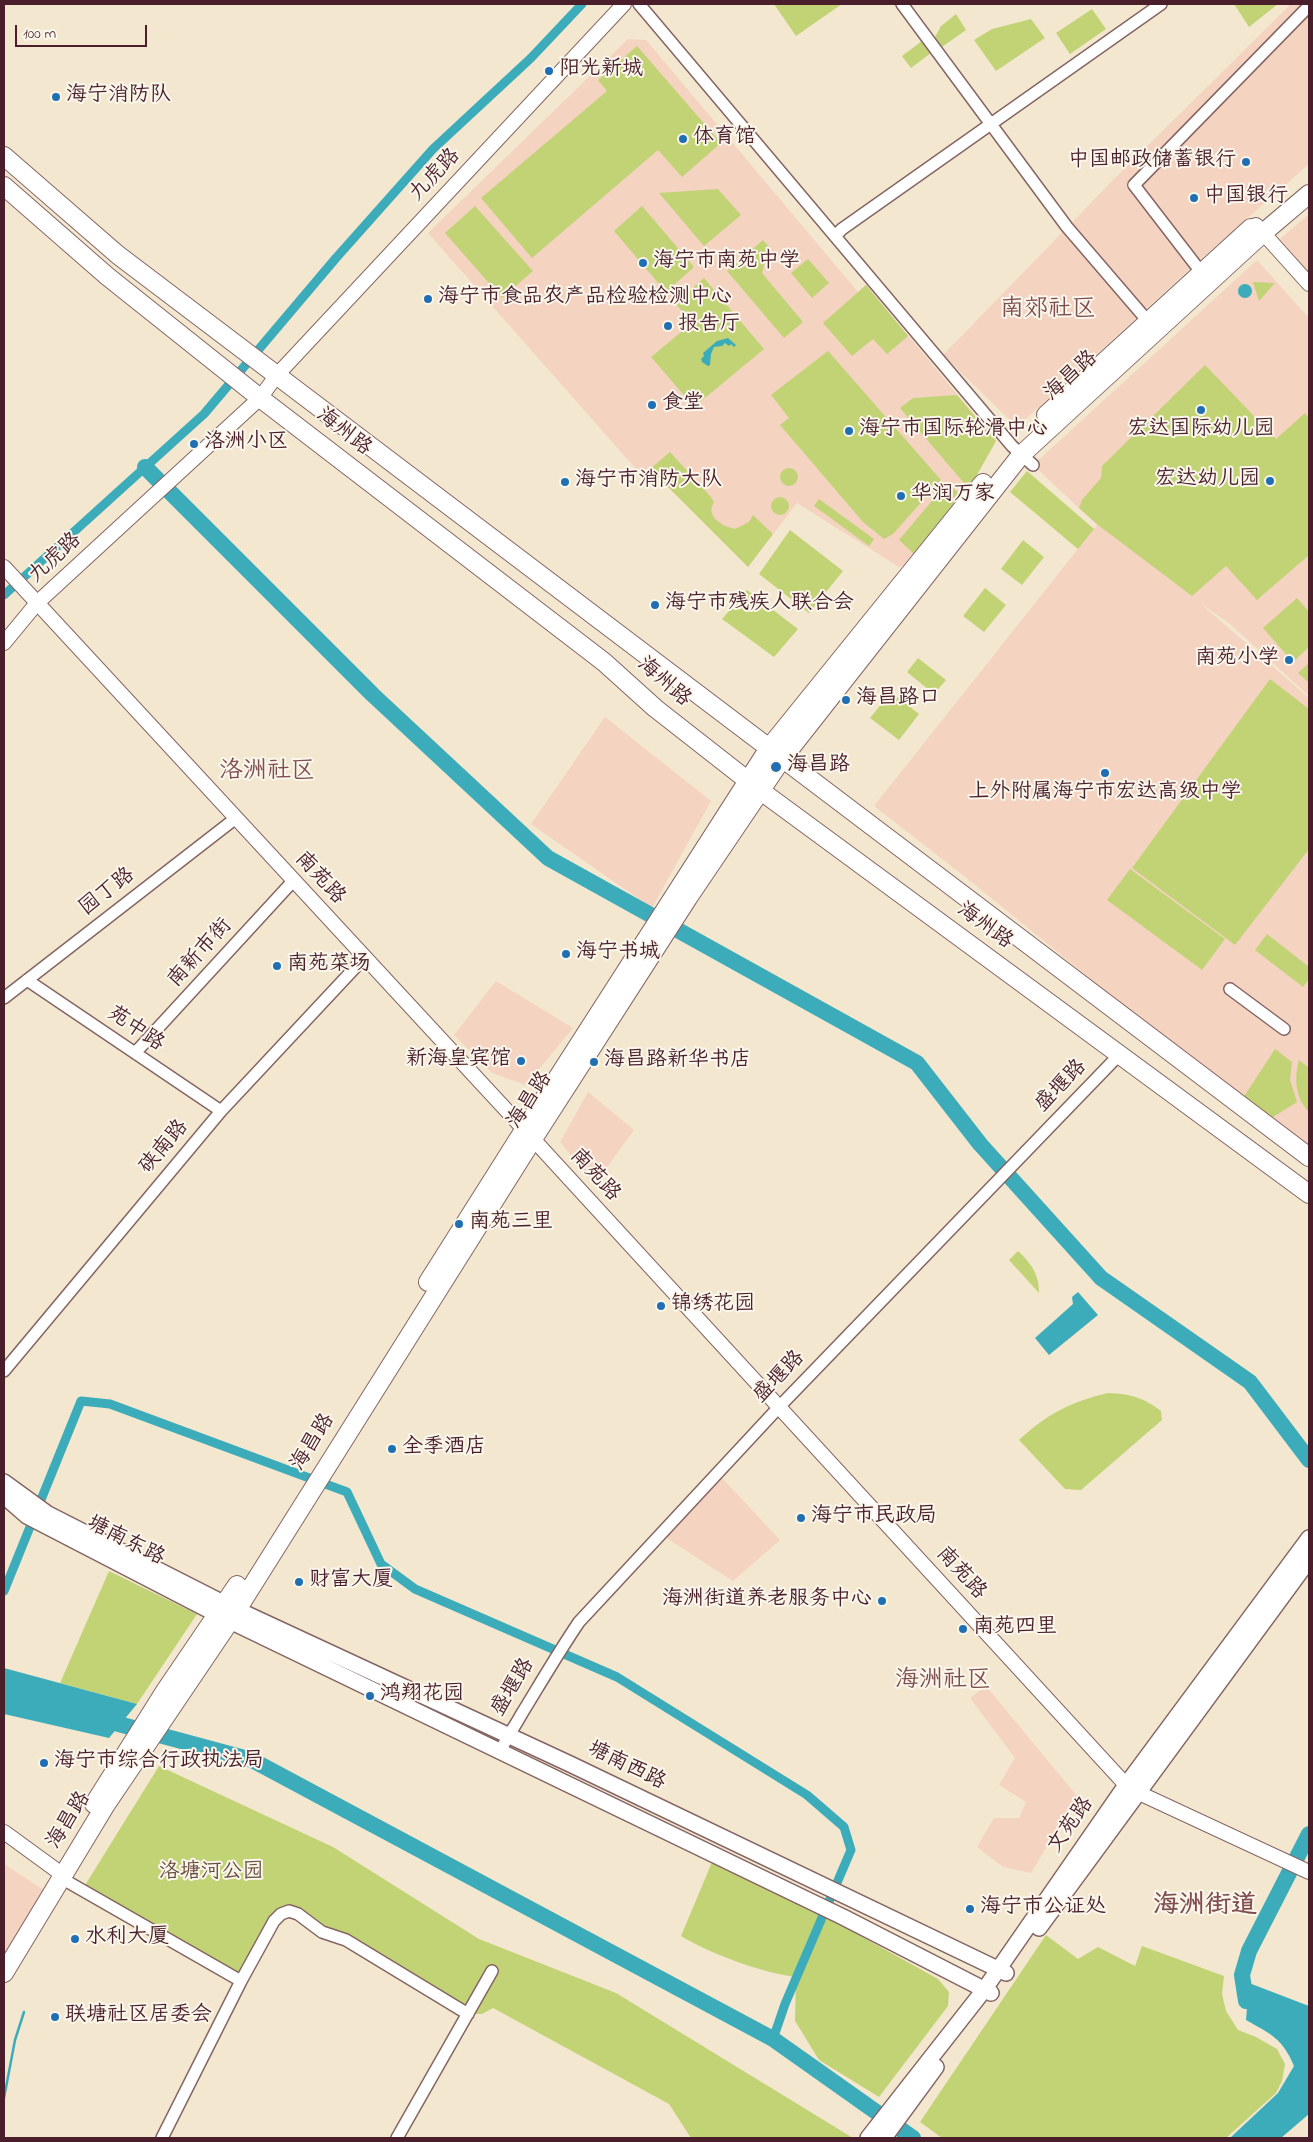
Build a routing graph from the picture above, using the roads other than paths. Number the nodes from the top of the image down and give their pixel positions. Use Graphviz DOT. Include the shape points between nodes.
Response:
graph roads {
  1 [pos="624,4"];
  2 [pos="639,4"];
  3 [pos="902,4"];
  4 [pos="1161,4"];
  5 [pos="1309,6"];
  6 [pos="991,124"];
  7 [pos="4,156"];
  8 [pos="1309,180"];
  9 [pos="4,186"];
  10 [pos="1309,194"];
  11 [pos="1259,229"];
  12 [pos="835,236"];
  13 [pos="1201,272"];
  14 [pos="1309,284"];
  15 [pos="1152,326"];
  16 [pos="272,372"];
  17 [pos="255,394"];
  18 [pos="1022,455"];
  19 [pos="4,568"];
  20 [pos="34,600"];
  21 [pos="4,643"];
  22 [pos="775,753"];
  23 [pos="754,786"];
  24 [pos="236,818"];
  25 [pos="294,880"];
  26 [pos="365,957"];
  27 [pos="28,980"];
  28 [pos="1230,989"];
  29 [pos="4,998"];
  30 [pos="1284,1029"];
  31 [pos="135,1053"];
  32 [pos="1119,1055"];
  33 [pos="221,1111"];
  34 [pos="529,1134"];
  35 [pos="1309,1157"];
  36 [pos="1309,1194"];
  37 [pos="4,1371"];
  38 [pos="779,1406"];
  39 [pos="4,1482"];
  40 [pos="4,1496"];
  41 [pos="49,1521"];
  42 [pos="1309,1538"];
  43 [pos="1309,1560"];
  44 [pos="228,1612"];
  45 [pos="507,1735"];
  46 [pos="500,1752"];
  47 [pos="1126,1785"];
  48 [pos="1139,1794"];
  49 [pos="4,1832"];
  50 [pos="1309,1872"];
  51 [pos="60,1874"];
  52 [pos="4,1955"];
  53 [pos="492,1970"];
  54 [pos="1002,1972"];
  55 [pos="4,1973"];
  56 [pos="241,1981"];
  57 [pos="988,1991"];
  58 [pos="468,2014"];
  59 [pos="908,2095"];
  60 [pos="162,2138"];
  61 [pos="397,2138"];
  62 [pos="868,2138"];
  63 [pos="884,2138"];
  1 -- 16 [label="street, 九虎路"];
  2 -- 12 [label="street"];
  3 -- 6 [label="street"];
  4 -- 6 [label="street"];
  5 -- 13 [label="street" via="1134,185"];
  6 -- 12 [label="street"];
  6 -- 15 [label="street" via="1067,227"];
  7 -- 16 [label="main road, 海州路" via="118,255"];
  8 -- 11 [label="main road, 海昌路"];
  9 -- 17 [label="main road, 海州路" via="107,276"];
  10 -- 11 [label="main road, 海昌路"];
  11 -- 13 [label="main road, 海昌路"];
  11 -- 14 [label="street"];
  11 -- 15 [label="main road, 海昌路"];
  12 -- 18 [label="street"];
  13 -- 15 [label="main road, 海昌路"];
  15 -- 18 [label="main road, 海昌路"];
  16 -- 17 [label="street, 九虎路"];
  16 -- 22 [label="main road, 海州路"];
  17 -- 20 [label="street, 九虎路" via="188,464"];
  17 -- 23 [label="main road, 海州路" via="604,662 655,708"];
  18 -- 22 [label="main road, 海昌路"];
  19 -- 20 [label="street, 南苑路"];
  20 -- 21 [label="street, 九虎路"];
  20 -- 24 [label="street, 南苑路"];
  22 -- 23 [label="main road, 海昌路"];
  22 -- 35 [label="main road, 海州路"];
  23 -- 32 [label="main road, 海州路"];
  23 -- 34 [label="main road, 海昌路"];
  24 -- 25 [label="street, 南苑路"];
  24 -- 27 [label="street, 园丁路"];
  25 -- 26 [label="street, 南苑路"];
  25 -- 31 [label="street, 南新市街"];
  26 -- 33 [label="street, 硖南路"];
  26 -- 34 [label="street, 南苑路"];
  27 -- 29 [label="street, 园丁路"];
  27 -- 31 [label="street, 苑中路"];
  28 -- 30 [label="street"];
  31 -- 33 [label="street, 苑中路"];
  32 -- 36 [label="main road, 海州路"];
  32 -- 38 [label="street, 盛堰路"];
  33 -- 37 [label="street, 硖南路"];
  34 -- 38 [label="street, 南苑路"];
  34 -- 44 [label="main road, 海昌路"];
  38 -- 45 [label="street, 盛堰路" via="585,1615"];
  38 -- 47 [label="street, 南苑路"];
  39 -- 41 [label="main road, 塘南东路"];
  40 -- 41 [label="main road, 塘南东路" via="27,1516"];
  41 -- 44 [label="main road, 塘南东路"];
  42 -- 47 [label="main road, 文苑路"];
  43 -- 48 [label="main road, 文苑路"];
  44 -- 45 [label="main road, 塘南西路" via="335,1656"];
  44 -- 46 [label="main road, 塘南西路"];
  44 -- 51 [label="main road, 海昌路" via="117,1779"];
  45 -- 46 [label="street, 盛堰路"];
  45 -- 54 [label="main road, 塘南西路"];
  46 -- 57 [label="main road, 塘南西路" via="843,1917"];
  47 -- 48 [label="street, 南苑路"];
  47 -- 54 [label="main road, 文苑路"];
  48 -- 50 [label="street, 南苑路"];
  48 -- 54 [label="main road, 文苑路"];
  49 -- 51 [label="street"];
  51 -- 52 [label="main road, 海昌路"];
  51 -- 55 [label="main road, 海昌路"];
  51 -- 56 [label="street"];
  53 -- 58 [label="street"];
  54 -- 57 [label="main road, 文苑路"];
  56 -- 58 [label="street" via="274,1921 289,1911 322,1932 346,1940"];
  56 -- 60 [label="street"];
  57 -- 59 [label="main road, 文苑路"];
  58 -- 61 [label="street"];
  59 -- 62 [label="main road, 文苑路"];
  59 -- 63 [label="main road, 文苑路"];
}
